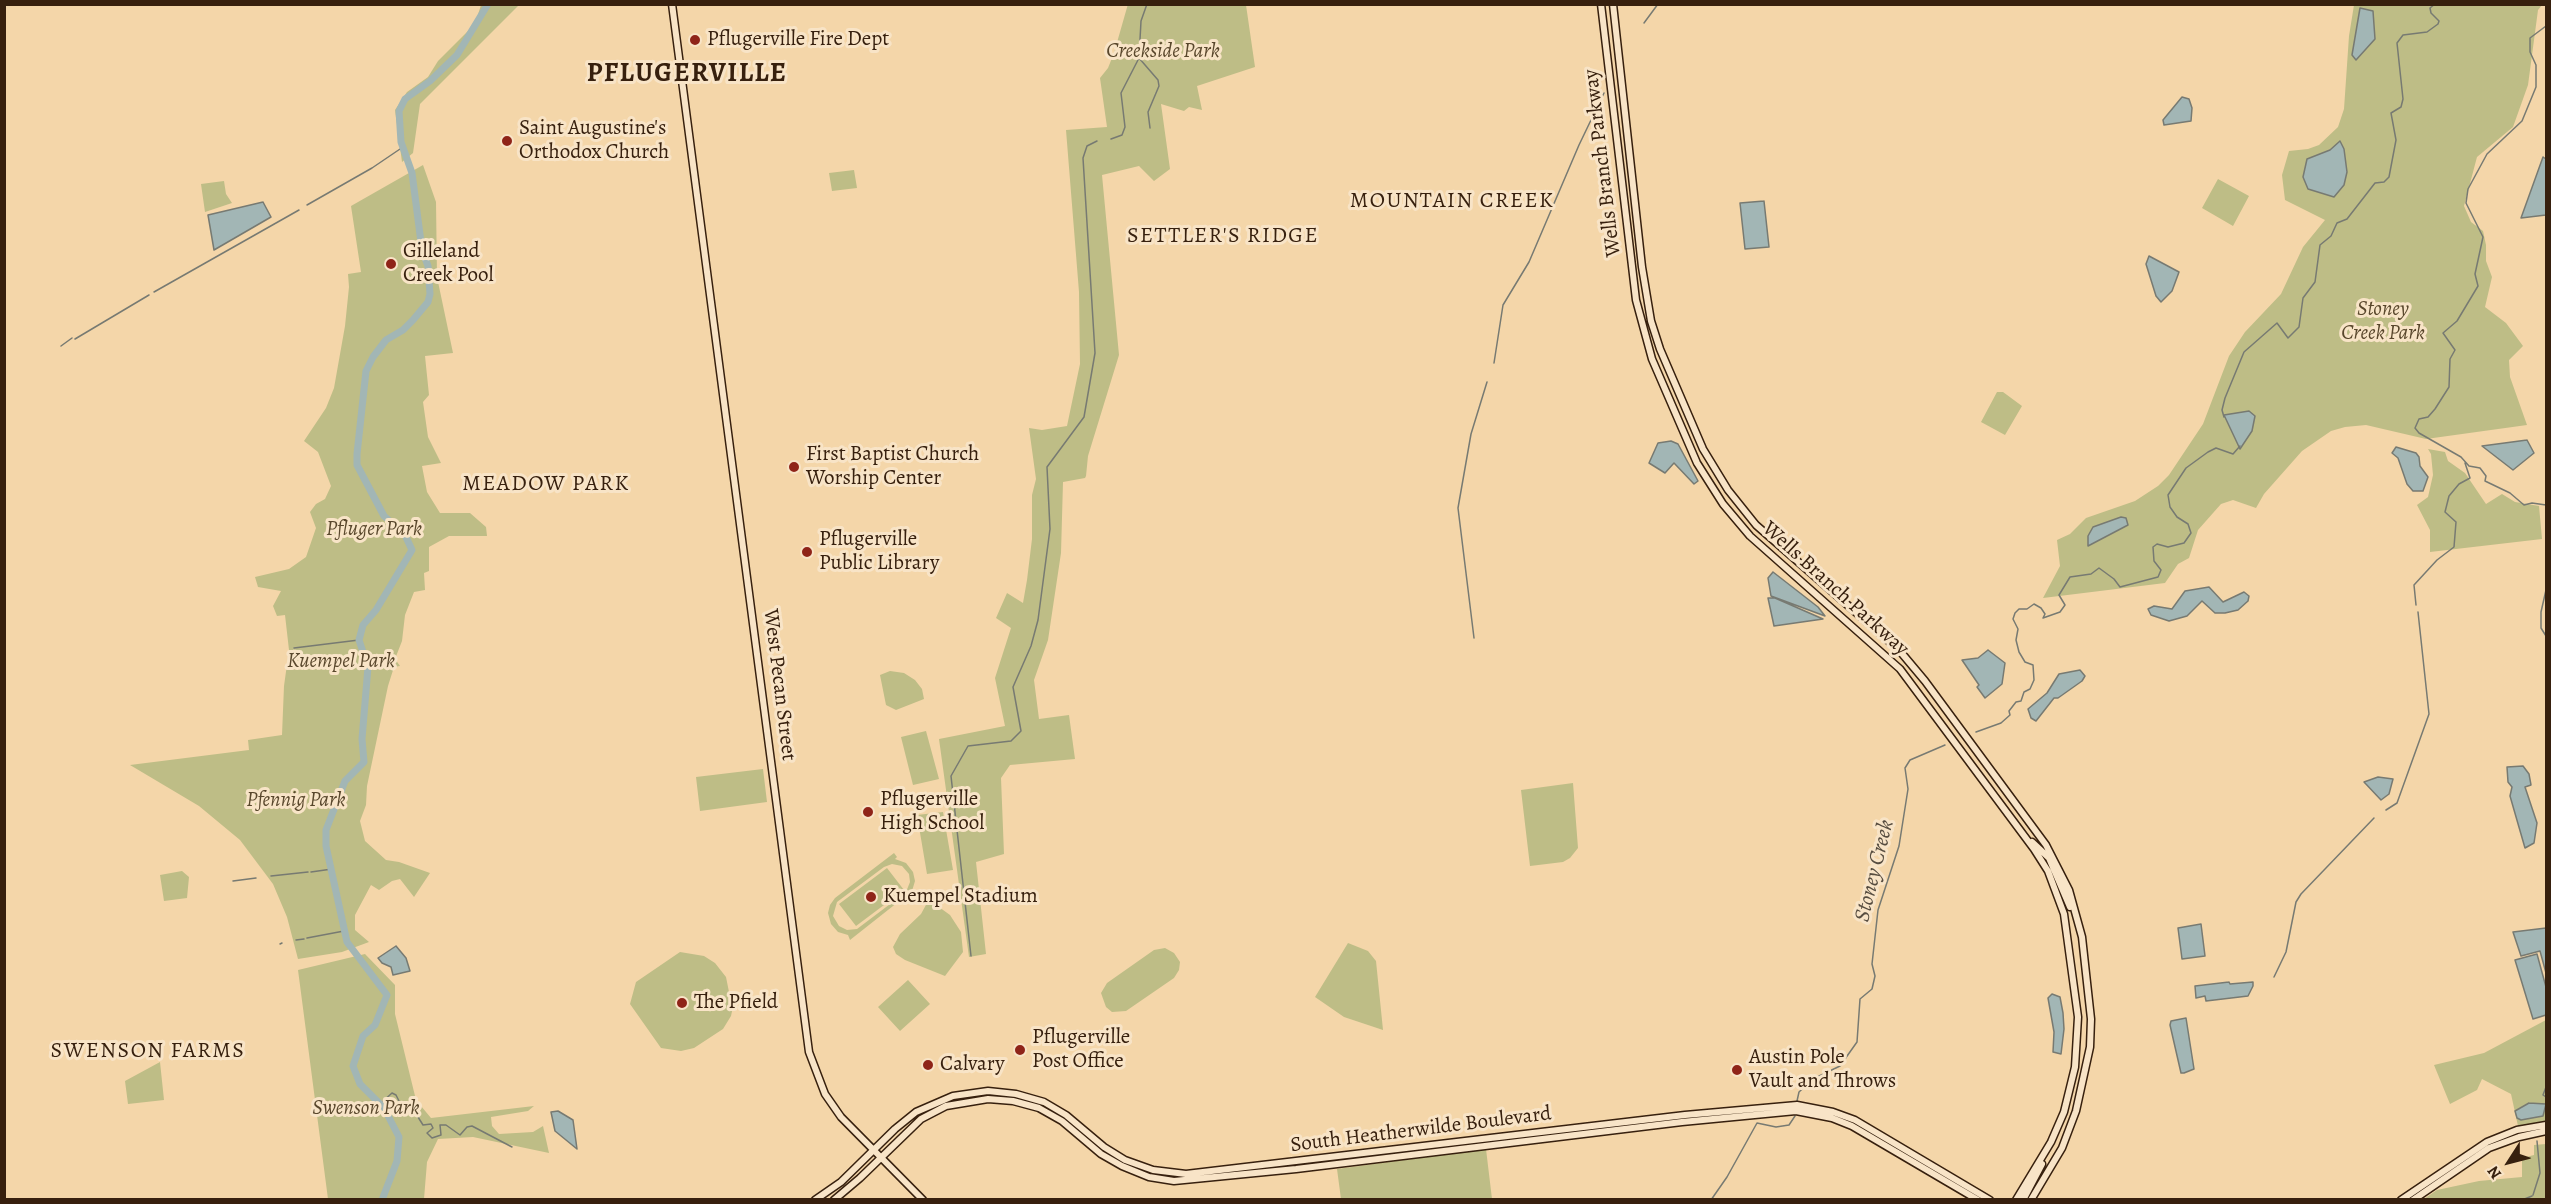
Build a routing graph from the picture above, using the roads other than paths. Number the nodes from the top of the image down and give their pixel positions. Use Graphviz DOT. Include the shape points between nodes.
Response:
graph roads {
  1 [pos="672,4"];
  2 [pos="1601,4"];
  3 [pos="1613,4"];
  4 [pos="1925,681"];
  5 [pos="1915,688"];
  6 [pos="2026,838"];
  7 [pos="2075,911"];
  8 [pos="2075,1067"];
  9 [pos="2087,1069"];
  10 [pos="1003,1096"];
  11 [pos="924,1108"];
  12 [pos="1056,1108"];
  13 [pos="928,1115"];
  14 [pos="1053,1115"];
  15 [pos="2547,1125"];
  16 [pos="2547,1131"];
  17 [pos="1081,1132"];
  18 [pos="2051,1142"];
  19 [pos="873,1151"];
  20 [pos="880,1158"];
  21 [pos="1927,1166"];
  22 [pos="815,1200"];
  23 [pos="834,1200"];
  24 [pos="923,1200"];
  25 [pos="1978,1200"];
  26 [pos="1990,1200"];
  27 [pos="2016,1200"];
  28 [pos="2023,1200"];
  29 [pos="2031,1200"];
  30 [pos="2401,1200"];
  31 [pos="2413,1200"];
  1 -- 19 [label="main road, West Pecan Street" via="806,1038 825,1094 847,1125"];
  2 -- 5 [label="main road, Wells Branch Parkway" via="1636,300 1652,359 1687,443 1713,490 1750,536 1885,653"];
  3 -- 4 [label="main road, Wells Branch Parkway" via="1646,293 1660,349 1695,434 1728,490 1756,525 1899,650"];
  4 -- 5 [label="main road"];
  4 -- 7 [label="main road, Wells Branch Parkway" via="2046,845 2059,867"];
  5 -- 6 [label="main road, Wells Branch Parkway"];
  6 -- 7 [label="main road" via="2047,854"];
  6 -- 8 [label="main road, Wells Branch Parkway" via="2048,871 2064,914 2078,1017"];
  7 -- 9 [label="main road, Wells Branch Parkway" via="2082,937 2091,1019"];
  8 -- 9 [label="main road"];
  8 -- 18 [label="main road, Wells Branch Parkway" via="2064,1112"];
  9 -- 29 [label="main road, Wells Branch Parkway" via="2062,1148"];
  10 -- 11 [label="main road, South Heatherwilde Boulevard" via="966,1093"];
  10 -- 12 [label="main road, South Heatherwilde Boulevard" via="1030,1097"];
  10 -- 13 [label="main road, South Heatherwilde Boulevard" via="969,1101"];
  10 -- 14 [label="main road, South Heatherwilde Boulevard"];
  11 -- 13 [label="main road"];
  11 -- 19 [label="main road, South Heatherwilde Boulevard" via="902,1122"];
  12 -- 14 [label="main road"];
  12 -- 17 [label="main road, South Heatherwilde Boulevard"];
  13 -- 20 [label="main road, South Heatherwilde Boulevard"];
  14 -- 17 [label="main road, South Heatherwilde Boulevard"];
  15 -- 30 [label="main road" via="2517,1130 2487,1142"];
  16 -- 31 [label="main road" via="2489,1148"];
  17 -- 21 [label="main road, South Heatherwilde Boulevard" via="1125,1161 1163,1172 1199,1173 1296,1165 1782,1105 1815,1108 1855,1120"];
  18 -- 27 [label="main road, Wells Branch Parkway"];
  18 -- 28 [label="main road"];
  19 -- 20 [label="main road, West Pecan Street"];
  19 -- 22 [label="main road, South Heatherwilde Boulevard" via="841,1182"];
  20 -- 23 [label="main road, South Heatherwilde Boulevard"];
  20 -- 24 [label="main road, West Pecan Street"];
  21 -- 25 [label="main road, South Heatherwilde Boulevard"];
  21 -- 26 [label="main road, South Heatherwilde Boulevard"];
}
